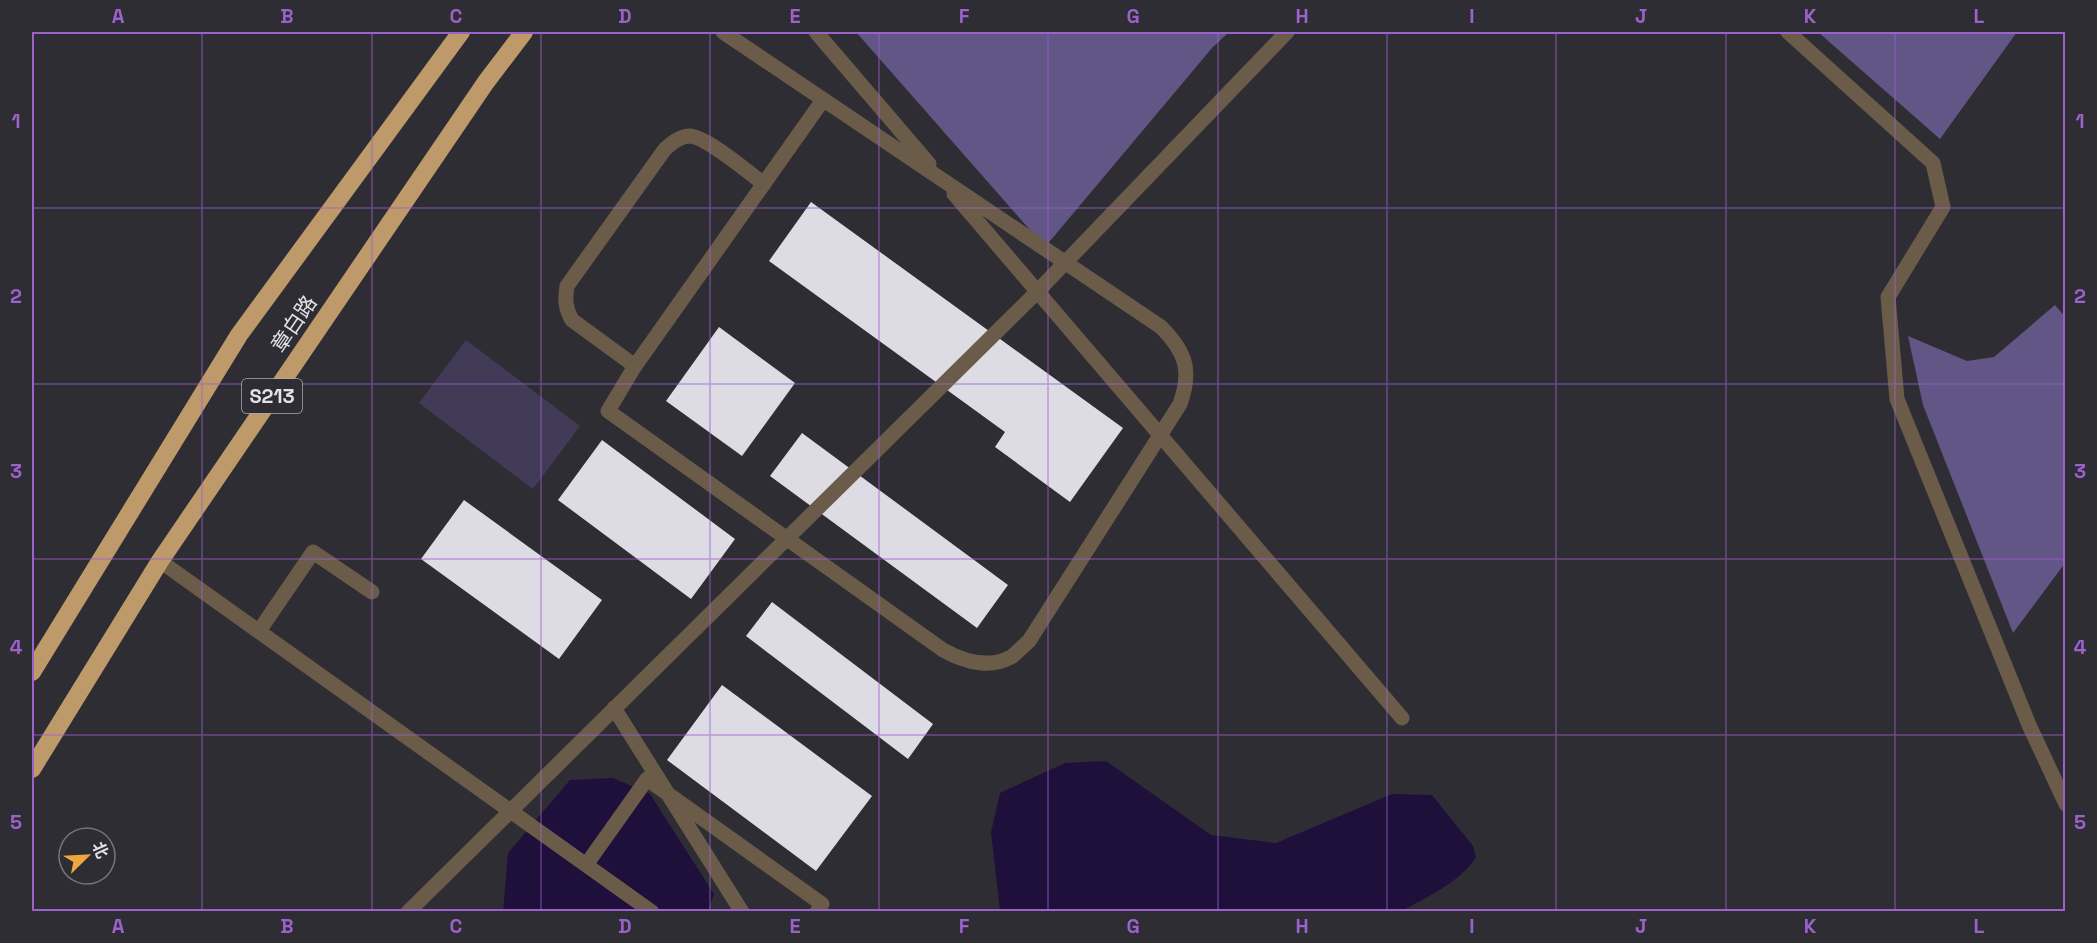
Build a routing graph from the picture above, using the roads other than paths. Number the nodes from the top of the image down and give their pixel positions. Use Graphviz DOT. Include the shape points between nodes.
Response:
graph roads {
  1 [pos="461,32"];
  2 [pos="524,32"];
  3 [pos="723,32"];
  4 [pos="816,32"];
  5 [pos="1287,32"];
  6 [pos="1788,32"];
  7 [pos="823,100"];
  8 [pos="764,184"];
  9 [pos="1037,291"];
  10 [pos="635,366"];
  11 [pos="160,561"];
  12 [pos="372,592"];
  13 [pos="259,631"];
  14 [pos="32,672"];
  15 [pos="614,708"];
  16 [pos="1402,718"];
  17 [pos="32,769"];
  18 [pos="2066,804"];
  19 [pos="586,865"];
  20 [pos="408,912"];
  21 [pos="652,912"];
  22 [pos="742,912"];
  23 [pos="817,912"];
  1 -- 14 [label="highway, 章白路 / S213" via="239,335"];
  2 -- 11 [label="highway, 章白路 / S213"];
  3 -- 7 [label="lane"];
  4 -- 9 [label="lane"];
  5 -- 9 [label="lane"];
  6 -- 18 [label="lane" via="1933,163 1943,207 1888,297 1898,399 2029,725"];
  7 -- 8 [label="lane"];
  7 -- 10 [label="lane" via="1161,327 1182,353 1187,370 1180,405 1029,641 1011,657 992,663 958,658 943,650 608,411"];
  8 -- 10 [label="lane"];
  8 -- 10 [label="lane" via="703,140 689,136 676,140 666,148 567,286 565,301 572,320"];
  9 -- 15 [label="lane"];
  9 -- 16 [label="lane"];
  11 -- 13 [label="lane"];
  11 -- 17 [label="highway, 章白路 / S213"];
  12 -- 13 [label="lane" via="313,552"];
  13 -- 19 [label="lane"];
  15 -- 20 [label="lane"];
  15 -- 22 [label="lane"];
  19 -- 21 [label="lane"];
  19 -- 23 [label="lane" via="647,779 822,904"];
}
